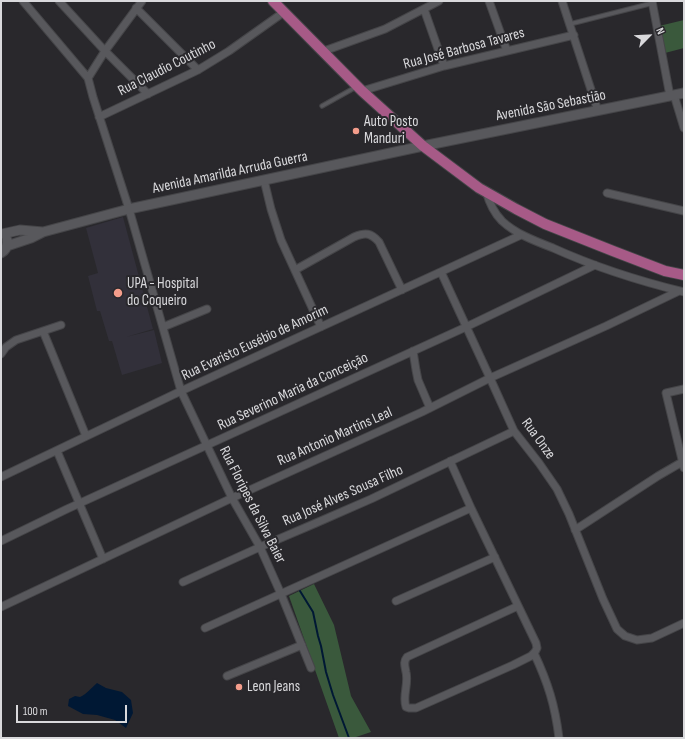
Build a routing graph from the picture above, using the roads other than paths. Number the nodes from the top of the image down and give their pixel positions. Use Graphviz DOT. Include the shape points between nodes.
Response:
graph roads {
  1 [pos="23,1"];
  2 [pos="59,1"];
  3 [pos="142,1"];
  4 [pos="273,1"];
  5 [pos="439,1"];
  6 [pos="490,1"];
  7 [pos="562,1"];
  8 [pos="652,2"];
  9 [pos="136,8"];
  10 [pos="424,9"];
  11 [pos="284,12"];
  12 [pos="570,24"];
  13 [pos="574,35"];
  14 [pos="105,51"];
  15 [pos="324,51"];
  16 [pos="507,51"];
  17 [pos="444,66"];
  18 [pos="198,70"];
  19 [pos="88,78"];
  20 [pos="359,88"];
  21 [pos="684,93"];
  22 [pos="148,94"];
  23 [pos="672,95"];
  24 [pos="322,106"];
  25 [pos="598,111"];
  26 [pos="99,117"];
  27 [pos="684,128"];
  28 [pos="423,146"];
  29 [pos="264,180"];
  30 [pos="486,191"];
  31 [pos="607,193"];
  32 [pos="129,209"];
  33 [pos="684,211"];
  34 [pos="43,232"];
  35 [pos="1,234"];
  36 [pos="521,235"];
  37 [pos="4,250"];
  38 [pos="596,266"];
  39 [pos="295,270"];
  40 [pos="441,272"];
  41 [pos="684,275"];
  42 [pos="402,290"];
  43 [pos="682,291"];
  44 [pos="207,309"];
  45 [pos="61,325"];
  46 [pos="163,327"];
  47 [pos="321,327"];
  48 [pos="466,327"];
  49 [pos="43,331"];
  50 [pos="413,351"];
  51 [pos="1,354"];
  52 [pos="490,378"];
  53 [pos="684,389"];
  54 [pos="181,391"];
  55 [pos="430,408"];
  56 [pos="514,431"];
  57 [pos="86,436"];
  58 [pos="207,445"];
  59 [pos="56,451"];
  60 [pos="450,461"];
  61 [pos="683,464"];
  62 [pos="1,476"];
  63 [pos="232,498"];
  64 [pos="79,504"];
  65 [pos="471,508"];
  66 [pos="575,530"];
  67 [pos="1,541"];
  68 [pos="260,547"];
  69 [pos="495,557"];
  70 [pos="103,559"];
  71 [pos="183,582"];
  72 [pos="281,594"];
  73 [pos="396,601"];
  74 [pos="518,606"];
  75 [pos="1,607"];
  76 [pos="684,623"];
  77 [pos="205,628"];
  78 [pos="302,645"];
  79 [pos="536,651"];
  80 [pos="311,668"];
  81 [pos="227,676"];
  82 [pos="559,738"];
  1 -- 19 [label="street"];
  2 -- 14 [label="street"];
  3 -- 9 [label="street"];
  4 -- 11 [label="main road"];
  5 -- 10 [label="street"];
  6 -- 16 [label="street"];
  7 -- 12 [label="street"];
  8 -- 12 [label="lane"];
  8 -- 23 [label="street"];
  9 -- 14 [label="street"];
  9 -- 18 [label="street"];
  10 -- 15 [label="street" via="374,33"];
  10 -- 17 [label="street"];
  11 -- 15 [label="main road"];
  11 -- 18 [label="street, Rua Claudio Coutinho"];
  12 -- 13 [label="street"];
  13 -- 16 [label="street, Rua José Barbosa Tavares"];
  13 -- 25 [label="street"];
  14 -- 19 [label="street"];
  14 -- 22 [label="street"];
  15 -- 20 [label="main road"];
  16 -- 17 [label="street, Rua José Barbosa Tavares"];
  17 -- 20 [label="street, Rua José Barbosa Tavares"];
  18 -- 22 [label="street, Rua Claudio Coutinho"];
  19 -- 26 [label="street, Rua Floripes da Silva Baier"];
  20 -- 24 [label="lane"];
  20 -- 28 [label="main road"];
  21 -- 23 [label="main road, Avenida São Sebastião"];
  22 -- 26 [label="street, Rua Claudio Coutinho"];
  23 -- 25 [label="main road, Avenida São Sebastião"];
  23 -- 27 [label="street"];
  25 -- 28 [label="main road, Avenida São Sebastião"];
  26 -- 32 [label="street, Rua Floripes da Silva Baier"];
  28 -- 29 [label="main road, Avenida Amarilda Arruda Guerra"];
  28 -- 30 [label="main road"];
  29 -- 32 [label="main road, Avenida Amarilda Arruda Guerra"];
  29 -- 39 [label="street" via="281,240"];
  30 -- 36 [label="street" via="496,214"];
  30 -- 41 [label="main road" via="545,224 620,254"];
  31 -- 33 [label="street"];
  32 -- 34 [label="main road, Avenida Amarilda Arruda Guerra"];
  32 -- 46 [label="street, Rua Floripes da Silva Baier"];
  34 -- 35 [label="main road" via="20,230"];
  34 -- 37 [label="main road"];
  35 -- 37 [label="main road" via="7,239"];
  36 -- 38 [label="street"];
  36 -- 40 [label="street, Rua Evaristo Eusébio de Amorim"];
  38 -- 43 [label="street"];
  38 -- 48 [label="street, Rua Severino Maria da Conceição"];
  39 -- 42 [label="street" via="362,233 368,234 379,242"];
  39 -- 47 [label="street"];
  40 -- 42 [label="street, Rua Evaristo Eusébio de Amorim"];
  40 -- 48 [label="street, Rua Onze"];
  42 -- 47 [label="street, Rua Evaristo Eusébio de Amorim"];
  43 -- 52 [label="street, Rua Antonio Martins Leal"];
  44 -- 46 [label="street"];
  45 -- 49 [label="street"];
  46 -- 54 [label="street, Rua Floripes da Silva Baier"];
  47 -- 54 [label="street, Rua Evaristo Eusébio de Amorim"];
  48 -- 50 [label="street, Rua Severino Maria da Conceição"];
  48 -- 52 [label="street, Rua Onze"];
  49 -- 51 [label="street" via="16,340"];
  49 -- 57 [label="street"];
  50 -- 55 [label="street" via="418,380"];
  50 -- 58 [label="street, Rua Severino Maria da Conceição"];
  52 -- 55 [label="street, Rua Antonio Martins Leal"];
  52 -- 56 [label="street, Rua Onze"];
  53 -- 61 [label="street" via="666,393"];
  54 -- 57 [label="street, Rua Evaristo Eusébio de Amorim"];
  54 -- 58 [label="street, Rua Floripes da Silva Baier"];
  55 -- 63 [label="street, Rua Antonio Martins Leal"];
  56 -- 60 [label="street, Rua José Alves Sousa Filho"];
  56 -- 66 [label="street, Rua Onze" via="557,489"];
  57 -- 59 [label="street, Rua Evaristo Eusébio de Amorim"];
  58 -- 63 [label="street, Rua Floripes da Silva Baier"];
  58 -- 64 [label="street, Rua Severino Maria da Conceição"];
  59 -- 62 [label="street, Rua Evaristo Eusébio de Amorim"];
  59 -- 64 [label="street"];
  60 -- 65 [label="street"];
  60 -- 68 [label="street, Rua José Alves Sousa Filho" via="316,524"];
  61 -- 66 [label="street" via="658,476"];
  63 -- 68 [label="street, Rua Floripes da Silva Baier"];
  63 -- 70 [label="street, Rua Antonio Martins Leal"];
  64 -- 67 [label="street, Rua Severino Maria da Conceição"];
  64 -- 70 [label="street"];
  65 -- 69 [label="street"];
  65 -- 72 [label="street"];
  66 -- 76 [label="street, Rua Onze" via="603,599 617,628 626,636 637,640 652,638"];
  68 -- 71 [label="street, Rua José Alves Sousa Filho"];
  68 -- 72 [label="street, Rua Floripes da Silva Baier"];
  69 -- 73 [label="street"];
  69 -- 74 [label="street"];
  70 -- 75 [label="street, Rua Antonio Martins Leal"];
  72 -- 77 [label="street"];
  72 -- 78 [label="street, Rua Floripes da Silva Baier"];
  74 -- 79 [label="street" via="536,643"];
  74 -- 79 [label="street" via="405,660 406,707 416,708 513,665"];
  78 -- 80 [label="street, Rua Floripes da Silva Baier"];
  78 -- 81 [label="street"];
  79 -- 82 [label="street" via="552,698"];
}
